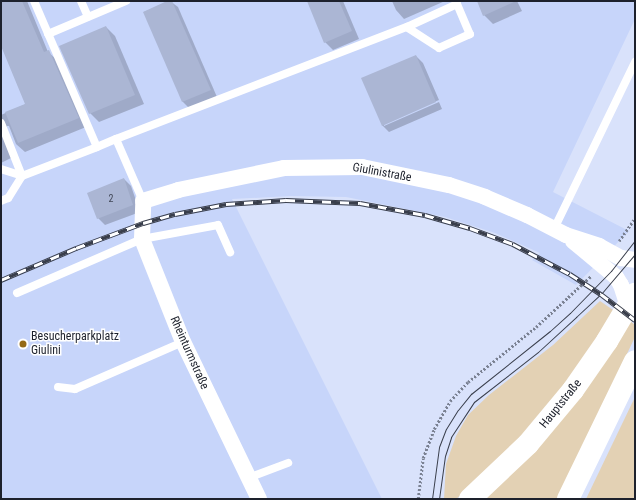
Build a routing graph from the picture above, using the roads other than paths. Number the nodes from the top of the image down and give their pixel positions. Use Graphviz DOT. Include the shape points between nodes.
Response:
graph roads {
  1 [pos="34,1"];
  2 [pos="81,1"];
  3 [pos="126,1"];
  4 [pos="88,17"];
  5 [pos="407,27"];
  6 [pos="48,34"];
  7 [pos="635,62"];
  8 [pos="1,123"];
  9 [pos="116,139"];
  10 [pos="97,147"];
  11 [pos="1,169"];
  12 [pos="22,176"];
  13 [pos="1,201"];
  14 [pos="143,201"];
  15 [pos="560,232"];
  16 [pos="142,240"];
  17 [pos="230,252"];
  18 [pos="635,260"];
  19 [pos="17,293"];
  20 [pos="631,301"];
  21 [pos="183,342"];
  22 [pos="635,360"];
  23 [pos="58,388"];
  24 [pos="288,463"];
  25 [pos="248,478"];
  26 [pos="258,499"];
  27 [pos="470,499"];
  28 [pos="568,499"];
  1 -- 6 [label="lane"];
  2 -- 4 [label="lane"];
  3 -- 4 [label="lane"];
  4 -- 6 [label="lane"];
  5 -- 5 [label="lane" via="440,48 470,34 457,4"];
  5 -- 9 [label="lane"];
  6 -- 10 [label="lane"];
  7 -- 15 [label="lane"];
  8 -- 12 [label="lane"];
  9 -- 10 [label="lane"];
  9 -- 14 [label="lane"];
  10 -- 12 [label="lane"];
  11 -- 12 [label="lane"];
  12 -- 13 [label="lane" via="8,198"];
  14 -- 15 [label="street, Giulinistraße" via="178,190 284,168 362,167 449,185 485,197"];
  14 -- 16 [label="street, Rheinturmstraße"];
  15 -- 18 [label="street, Giulinistraße" via="598,246 621,258"];
  15 -- 20 [label="street, Giulinistraße" via="616,277"];
  16 -- 17 [label="lane" via="218,225"];
  16 -- 19 [label="lane"];
  16 -- 21 [label="street, Rheinturmstraße"];
  20 -- 27 [label="main road, Hauptstraße" via="573,390 528,444"];
  21 -- 23 [label="lane" via="75,389"];
  21 -- 25 [label="street, Rheinturmstraße"];
  22 -- 28 [label="main road"];
  24 -- 25 [label="lane"];
  25 -- 26 [label="street, Rheinturmstraße"];
}
